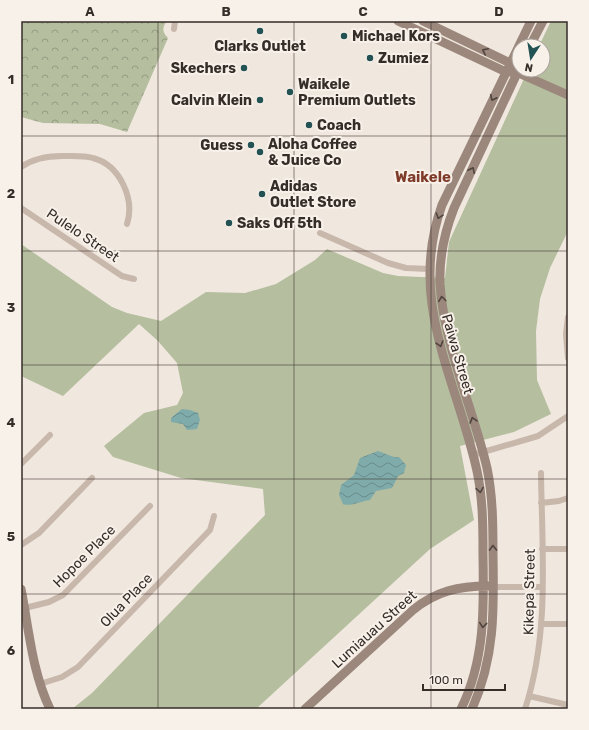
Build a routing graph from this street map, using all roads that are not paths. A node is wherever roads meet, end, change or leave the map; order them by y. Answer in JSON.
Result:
{"nodes":[{"id":1,"x":175,"y":21,"type":"edge"},
{"id":2,"x":398,"y":21,"type":"edge"},
{"id":3,"x":423,"y":21,"type":"edge"},
{"id":4,"x":531,"y":21,"type":"edge"},
{"id":5,"x":542,"y":21,"type":"edge"},
{"id":6,"x":174,"y":30,"type":"dead end"},
{"id":7,"x":534,"y":38,"type":"edge"},
{"id":8,"x":510,"y":63,"type":"junction"},
{"id":9,"x":511,"y":71,"type":"edge"},
{"id":10,"x":506,"y":72,"type":"junction"},
{"id":11,"x":514,"y":78,"type":"edge"},
{"id":12,"x":534,"y":78,"type":"edge"},
{"id":13,"x":568,"y":95,"type":"edge"},
{"id":14,"x":21,"y":167,"type":"edge"},
{"id":15,"x":21,"y":208,"type":"edge"},
{"id":16,"x":127,"y":224,"type":"dead end"},
{"id":17,"x":320,"y":233,"type":"dead end"},
{"id":18,"x":441,"y":259,"type":"junction"},
{"id":19,"x":429,"y":269,"type":"junction"},
{"id":20,"x":134,"y":279,"type":"dead end"},
{"id":21,"x":440,"y":282,"type":"junction"},
{"id":22,"x":568,"y":317,"type":"edge"},
{"id":23,"x":568,"y":358,"type":"edge"},
{"id":24,"x":568,"y":416,"type":"edge"},
{"id":25,"x":50,"y":435,"type":"dead end"},
{"id":26,"x":483,"y":452,"type":"junction"},
{"id":27,"x":473,"y":455,"type":"junction"},
{"id":28,"x":21,"y":464,"type":"edge"},
{"id":29,"x":541,"y":473,"type":"dead end"},
{"id":30,"x":92,"y":478,"type":"dead end"},
{"id":31,"x":568,"y":498,"type":"edge"},
{"id":32,"x":542,"y":503,"type":"junction"},
{"id":33,"x":150,"y":506,"type":"dead end"},
{"id":34,"x":214,"y":516,"type":"dead end"},
{"id":35,"x":21,"y":545,"type":"edge"},
{"id":36,"x":542,"y":549,"type":"junction"},
{"id":37,"x":568,"y":549,"type":"edge"},
{"id":38,"x":484,"y":586,"type":"junction"},
{"id":39,"x":494,"y":586,"type":"junction"},
{"id":40,"x":542,"y":586,"type":"junction"},
{"id":41,"x":21,"y":589,"type":"edge"},
{"id":42,"x":25,"y":608,"type":"junction"},
{"id":43,"x":542,"y":624,"type":"junction"},
{"id":44,"x":568,"y":624,"type":"edge"},
{"id":45,"x":40,"y":684,"type":"junction"},
{"id":46,"x":529,"y":696,"type":"junction"},
{"id":47,"x":568,"y":705,"type":"edge"},
{"id":48,"x":50,"y":709,"type":"edge"},
{"id":49,"x":305,"y":709,"type":"edge"},
{"id":50,"x":461,"y":709,"type":"edge"},
{"id":51,"x":472,"y":709,"type":"edge"},
{"id":52,"x":525,"y":709,"type":"edge"}],
"edges":[{"from":1,"to":6,"type":"street"},
{"from":2,"to":10,"type":"street"},
{"from":8,"to":3,"type":"street","one_way":true},
{"from":4,"to":8,"type":"street","name":"Paiwa Street"},
{"from":5,"to":7,"type":"street"},
{"from":8,"to":10,"type":"street","name":"Paiwa Street"},
{"from":9,"to":10,"type":"street"},
{"from":10,"to":19,"type":"street","name":"Paiwa Street","one_way":true},
{"from":18,"to":11,"type":"street","name":"Paiwa Street","one_way":true},
{"from":12,"to":13,"type":"street"},
{"from":14,"to":16,"type":"street"},
{"from":15,"to":20,"type":"street","name":"Pulelo Street"},
{"from":17,"to":19,"type":"street"},
{"from":18,"to":19,"type":"street"},
{"from":18,"to":21,"type":"street","name":"Paiwa Street"},
{"from":19,"to":21,"type":"street"},
{"from":19,"to":27,"type":"street","name":"Paiwa Street","one_way":true},
{"from":26,"to":21,"type":"street","name":"Paiwa Street","one_way":true},
{"from":22,"to":23,"type":"street"},
{"from":24,"to":26,"type":"street"},
{"from":25,"to":28,"type":"street"},
{"from":26,"to":27,"type":"street"},
{"from":39,"to":26,"type":"street","name":"Paiwa Street","one_way":true},
{"from":27,"to":38,"type":"street","name":"Paiwa Street","one_way":true},
{"from":29,"to":32,"type":"street","name":"Kikepa Street"},
{"from":30,"to":35,"type":"street"},
{"from":31,"to":32,"type":"street"},
{"from":32,"to":36,"type":"street","name":"Kikepa Street"},
{"from":33,"to":42,"type":"street","name":"Hopoe Place"},
{"from":34,"to":45,"type":"street","name":"Olua Place"},
{"from":36,"to":37,"type":"street"},
{"from":36,"to":40,"type":"street","name":"Kikepa Street"},
{"from":38,"to":39,"type":"street","name":"Lumiauau Street"},
{"from":38,"to":49,"type":"street","name":"Lumiauau Street"},
{"from":38,"to":50,"type":"street","name":"Paiwa Street","one_way":true},
{"from":39,"to":40,"type":"street","name":"Lumiauau Street"},
{"from":39,"to":51,"type":"street","name":"Paiwa Street"},
{"from":40,"to":43,"type":"street","name":"Kikepa Street"},
{"from":41,"to":42,"type":"street"},
{"from":42,"to":45,"type":"street"},
{"from":43,"to":44,"type":"street"},
{"from":43,"to":46,"type":"street","name":"Kikepa Street"},
{"from":45,"to":48,"type":"street"},
{"from":46,"to":47,"type":"street"},
{"from":46,"to":52,"type":"street","name":"Kikepa Street"}]}
